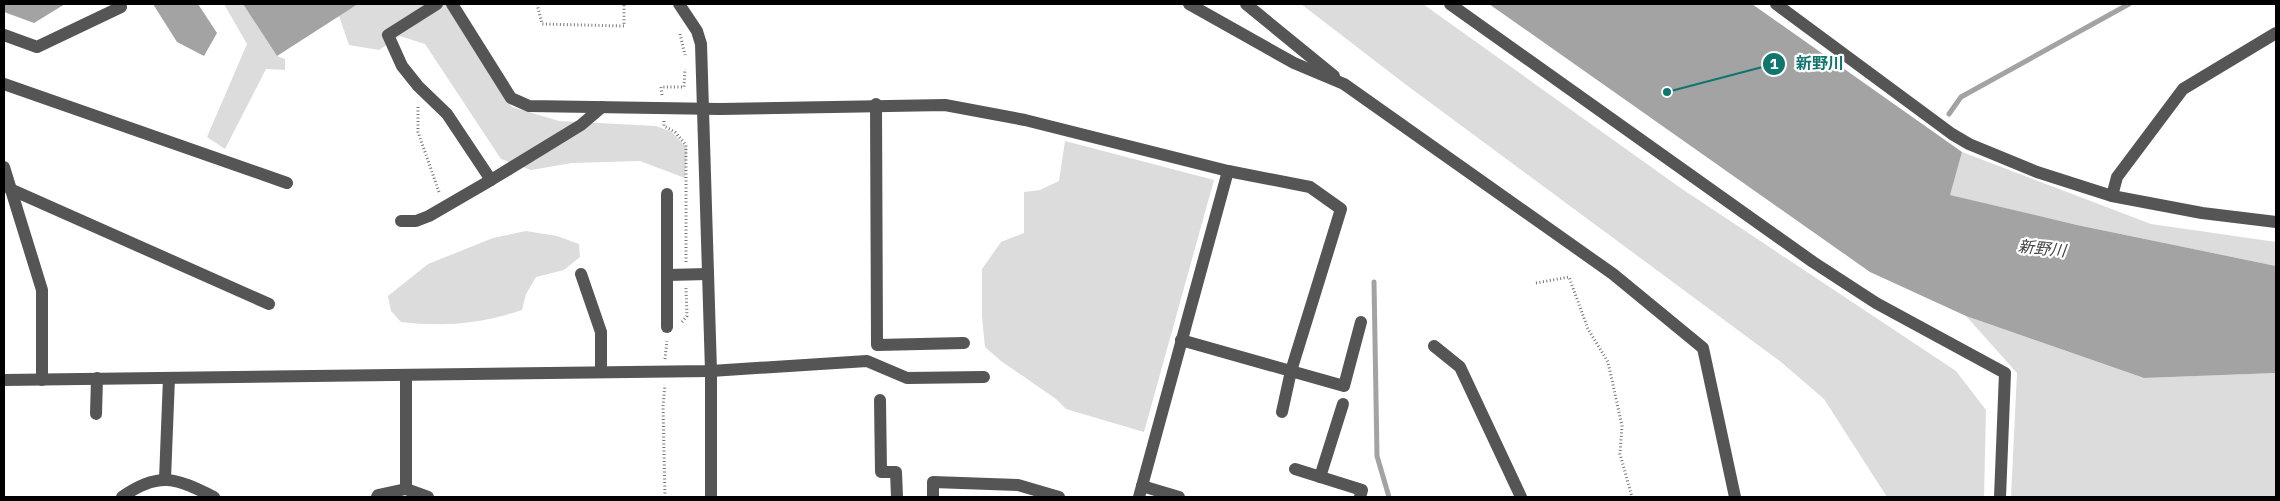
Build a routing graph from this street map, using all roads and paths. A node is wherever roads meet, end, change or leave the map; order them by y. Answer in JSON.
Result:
{"nodes":[{"id":1,"x":437,"y":4,"type":"edge"},
{"id":2,"x":452,"y":4,"type":"edge"},
{"id":3,"x":537,"y":4,"type":"edge"},
{"id":4,"x":624,"y":4,"type":"edge"},
{"id":5,"x":1189,"y":4,"type":"edge"},
{"id":6,"x":1246,"y":4,"type":"edge"},
{"id":7,"x":1450,"y":4,"type":"edge"},
{"id":8,"x":1776,"y":4,"type":"edge"},
{"id":9,"x":681,"y":5,"type":"edge"},
{"id":10,"x":121,"y":7,"type":"dead end"},
{"id":11,"x":2276,"y":33,"type":"edge"},
{"id":12,"x":4,"y":35,"type":"edge"},
{"id":13,"x":4,"y":84,"type":"edge"},
{"id":14,"x":1344,"y":84,"type":"junction"},
{"id":15,"x":418,"y":86,"type":"junction"},
{"id":16,"x":876,"y":104,"type":"junction"},
{"id":17,"x":602,"y":107,"type":"junction"},
{"id":18,"x":702,"y":108,"type":"junction"},
{"id":19,"x":1228,"y":171,"type":"junction"},
{"id":20,"x":4,"y":172,"type":"edge"},
{"id":21,"x":491,"y":180,"type":"junction"},
{"id":22,"x":287,"y":183,"type":"dead end"},
{"id":23,"x":10,"y":188,"type":"junction"},
{"id":24,"x":439,"y":192,"type":"dead end"},
{"id":25,"x":667,"y":194,"type":"dead end"},
{"id":26,"x":2112,"y":196,"type":"junction"},
{"id":27,"x":401,"y":221,"type":"dead end"},
{"id":28,"x":2276,"y":222,"type":"edge"},
{"id":29,"x":582,"y":274,"type":"dead end"},
{"id":30,"x":708,"y":274,"type":"junction"},
{"id":31,"x":667,"y":275,"type":"junction"},
{"id":32,"x":1536,"y":283,"type":"dead end"},
{"id":33,"x":269,"y":304,"type":"dead end"},
{"id":34,"x":1361,"y":322,"type":"dead end"},
{"id":35,"x":667,"y":327,"type":"dead end"},
{"id":36,"x":1181,"y":340,"type":"junction"},
{"id":37,"x":964,"y":343,"type":"dead end"},
{"id":38,"x":1434,"y":346,"type":"dead end"},
{"id":39,"x":711,"y":371,"type":"junction"},
{"id":40,"x":601,"y":372,"type":"junction"},
{"id":41,"x":1292,"y":372,"type":"junction"},
{"id":42,"x":406,"y":375,"type":"junction"},
{"id":43,"x":984,"y":377,"type":"dead end"},
{"id":44,"x":97,"y":378,"type":"junction"},
{"id":45,"x":169,"y":378,"type":"junction"},
{"id":46,"x":4,"y":380,"type":"edge"},
{"id":47,"x":42,"y":380,"type":"junction"},
{"id":48,"x":880,"y":400,"type":"dead end"},
{"id":49,"x":1343,"y":404,"type":"dead end"},
{"id":50,"x":1282,"y":412,"type":"dead end"},
{"id":51,"x":96,"y":414,"type":"dead end"},
{"id":52,"x":1295,"y":470,"type":"dead end"},
{"id":53,"x":1320,"y":477,"type":"junction"},
{"id":54,"x":165,"y":479,"type":"junction"},
{"id":55,"x":406,"y":489,"type":"junction"},
{"id":56,"x":1140,"y":491,"type":"edge"},
{"id":57,"x":1052,"y":496,"type":"edge"},
{"id":58,"x":122,"y":497,"type":"edge"},
{"id":59,"x":214,"y":497,"type":"edge"},
{"id":60,"x":378,"y":497,"type":"edge"},
{"id":61,"x":428,"y":497,"type":"edge"},
{"id":62,"x":711,"y":497,"type":"edge"},
{"id":63,"x":897,"y":497,"type":"edge"},
{"id":64,"x":933,"y":497,"type":"edge"},
{"id":65,"x":1179,"y":497,"type":"edge"},
{"id":66,"x":1360,"y":497,"type":"edge"},
{"id":67,"x":1521,"y":497,"type":"edge"},
{"id":68,"x":1632,"y":497,"type":"edge"},
{"id":69,"x":1735,"y":497,"type":"edge"},
{"id":70,"x":2000,"y":497,"type":"edge"}],
"edges":[{"from":1,"to":15,"type":"street"},
{"from":2,"to":17,"type":"street"},
{"from":3,"to":4,"type":"path"},
{"from":5,"to":14,"type":"street"},
{"from":6,"to":14,"type":"street"},
{"from":7,"to":70,"type":"street"},
{"from":8,"to":26,"type":"street"},
{"from":9,"to":18,"type":"street"},
{"from":10,"to":12,"type":"street"},
{"from":11,"to":26,"type":"street"},
{"from":13,"to":22,"type":"street"},
{"from":14,"to":69,"type":"street"},
{"from":15,"to":21,"type":"street"},
{"from":15,"to":24,"type":"path"},
{"from":16,"to":18,"type":"street"},
{"from":16,"to":19,"type":"street"},
{"from":16,"to":37,"type":"street"},
{"from":17,"to":18,"type":"street"},
{"from":17,"to":21,"type":"street"},
{"from":18,"to":30,"type":"street"},
{"from":19,"to":36,"type":"street"},
{"from":19,"to":41,"type":"street"},
{"from":20,"to":23,"type":"street"},
{"from":21,"to":27,"type":"street"},
{"from":23,"to":33,"type":"street"},
{"from":23,"to":47,"type":"street"},
{"from":25,"to":31,"type":"street"},
{"from":26,"to":28,"type":"street"},
{"from":29,"to":40,"type":"street"},
{"from":30,"to":31,"type":"street"},
{"from":30,"to":39,"type":"street"},
{"from":31,"to":35,"type":"street"},
{"from":32,"to":68,"type":"path"},
{"from":34,"to":41,"type":"street"},
{"from":36,"to":41,"type":"street"},
{"from":36,"to":56,"type":"street"},
{"from":38,"to":67,"type":"street"},
{"from":39,"to":40,"type":"street"},
{"from":39,"to":43,"type":"street"},
{"from":39,"to":62,"type":"street"},
{"from":40,"to":42,"type":"street"},
{"from":41,"to":50,"type":"street"},
{"from":42,"to":45,"type":"street"},
{"from":42,"to":55,"type":"street"},
{"from":44,"to":45,"type":"street"},
{"from":44,"to":47,"type":"street"},
{"from":44,"to":51,"type":"street"},
{"from":45,"to":54,"type":"street"},
{"from":46,"to":47,"type":"street"},
{"from":48,"to":63,"type":"street"},
{"from":49,"to":53,"type":"street"},
{"from":52,"to":53,"type":"street"},
{"from":53,"to":66,"type":"street"},
{"from":54,"to":58,"type":"street"},
{"from":54,"to":59,"type":"street"},
{"from":55,"to":60,"type":"street"},
{"from":55,"to":61,"type":"street"},
{"from":56,"to":65,"type":"street"},
{"from":57,"to":64,"type":"street"}]}
